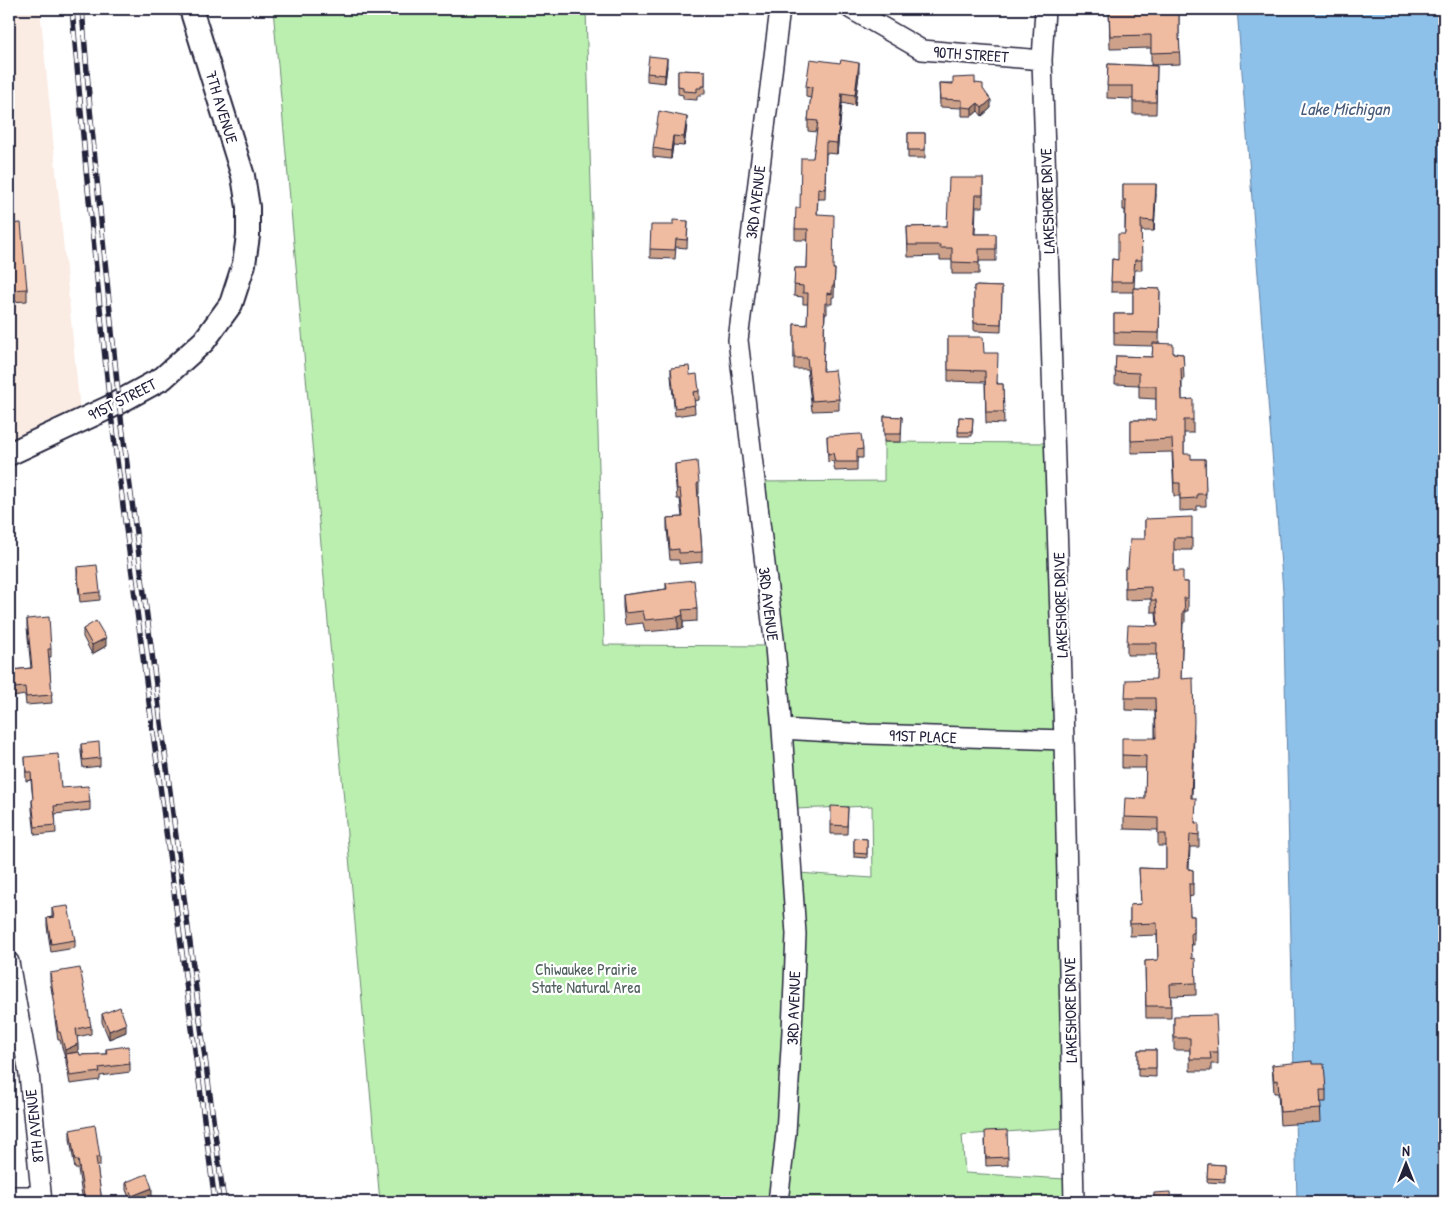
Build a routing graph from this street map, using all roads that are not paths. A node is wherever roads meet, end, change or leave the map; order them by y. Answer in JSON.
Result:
{"nodes":[{"id":1,"x":191,"y":9,"type":"edge"},
{"id":2,"x":780,"y":9,"type":"edge"},
{"id":3,"x":851,"y":9,"type":"edge"},
{"id":4,"x":1045,"y":9,"type":"edge"},
{"id":5,"x":1042,"y":60,"type":"junction"},
{"id":6,"x":248,"y":207,"type":"joint"},
{"id":7,"x":9,"y":454,"type":"edge"},
{"id":8,"x":782,"y":729,"type":"junction"},
{"id":9,"x":1064,"y":740,"type":"junction"},
{"id":10,"x":9,"y":966,"type":"edge"},
{"id":11,"x":9,"y":1196,"type":"edge"},
{"id":12,"x":41,"y":1199,"type":"edge"},
{"id":13,"x":778,"y":1202,"type":"edge"},
{"id":14,"x":1074,"y":1202,"type":"edge"}],
"edges":[{"from":1,"to":6,"type":"street","name":"7TH AVENUE"},
{"from":2,"to":8,"type":"street","name":"3RD AVENUE"},
{"from":3,"to":5,"type":"street","name":"90TH STREET"},
{"from":4,"to":5,"type":"street","name":"LAKESHORE DRIVE"},
{"from":5,"to":9,"type":"street","name":"LAKESHORE DRIVE"},
{"from":6,"to":7,"type":"street","name":"91ST STREET"},
{"from":8,"to":9,"type":"street","name":"91ST PLACE"},
{"from":8,"to":13,"type":"street","name":"3RD AVENUE"},
{"from":9,"to":14,"type":"street","name":"LAKESHORE DRIVE"},
{"from":10,"to":12,"type":"street","name":"8TH AVENUE"},
{"from":11,"to":12,"type":"street"}]}
